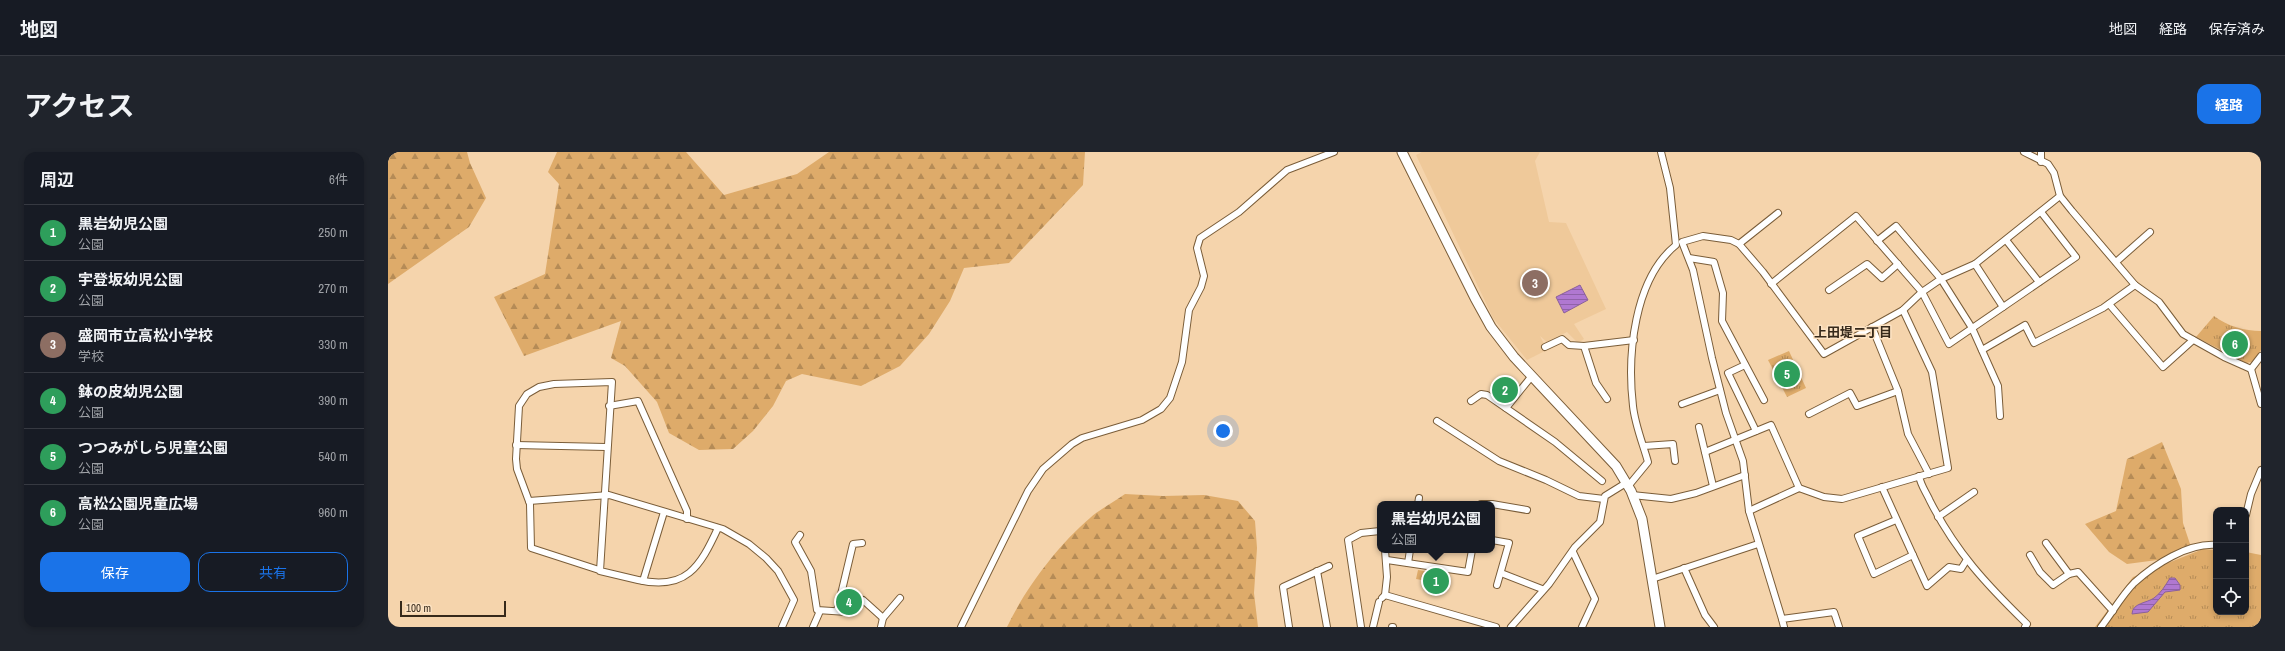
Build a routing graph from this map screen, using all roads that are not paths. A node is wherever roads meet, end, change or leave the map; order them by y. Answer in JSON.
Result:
{"nodes":[{"id":1,"x":1334,"y":152,"type":"edge"},
{"id":2,"x":1402,"y":152,"type":"edge"},
{"id":3,"x":1661,"y":152,"type":"edge"},
{"id":4,"x":2024,"y":152,"type":"edge"},
{"id":5,"x":2041,"y":152,"type":"edge"},
{"id":6,"x":2041,"y":162,"type":"junction"},
{"id":7,"x":2060,"y":196,"type":"junction"},
{"id":8,"x":2041,"y":212,"type":"junction"},
{"id":9,"x":1778,"y":213,"type":"dead end"},
{"id":10,"x":2150,"y":232,"type":"dead end"},
{"id":11,"x":2006,"y":240,"type":"junction"},
{"id":12,"x":1877,"y":241,"type":"junction"},
{"id":13,"x":1739,"y":244,"type":"junction"},
{"id":14,"x":1688,"y":258,"type":"junction"},
{"id":15,"x":2116,"y":262,"type":"junction"},
{"id":16,"x":1898,"y":264,"type":"junction"},
{"id":17,"x":1975,"y":264,"type":"junction"},
{"id":18,"x":1941,"y":279,"type":"junction"},
{"id":19,"x":2039,"y":282,"type":"junction"},
{"id":20,"x":1771,"y":284,"type":"junction"},
{"id":21,"x":2135,"y":285,"type":"junction"},
{"id":22,"x":1829,"y":290,"type":"dead end"},
{"id":23,"x":1922,"y":292,"type":"junction"},
{"id":24,"x":2109,"y":304,"type":"junction"},
{"id":25,"x":2003,"y":307,"type":"junction"},
{"id":26,"x":1903,"y":310,"type":"junction"},
{"id":27,"x":1872,"y":327,"type":"junction"},
{"id":28,"x":1972,"y":328,"type":"junction"},
{"id":29,"x":1634,"y":340,"type":"junction"},
{"id":30,"x":2192,"y":340,"type":"junction"},
{"id":31,"x":1584,"y":346,"type":"junction"},
{"id":32,"x":1545,"y":347,"type":"dead end"},
{"id":33,"x":1982,"y":350,"type":"junction"},
{"id":34,"x":2261,"y":356,"type":"edge"},
{"id":35,"x":1745,"y":365,"type":"junction"},
{"id":36,"x":2251,"y":369,"type":"junction"},
{"id":37,"x":1728,"y":372,"type":"junction"},
{"id":38,"x":1716,"y":376,"type":"junction"},
{"id":39,"x":1531,"y":377,"type":"junction"},
{"id":40,"x":1720,"y":390,"type":"junction"},
{"id":41,"x":1898,"y":390,"type":"junction"},
{"id":42,"x":1607,"y":399,"type":"dead end"},
{"id":43,"x":1764,"y":400,"type":"dead end"},
{"id":44,"x":1471,"y":401,"type":"dead end"},
{"id":45,"x":1682,"y":404,"type":"dead end"},
{"id":46,"x":2261,"y":404,"type":"edge"},
{"id":47,"x":609,"y":406,"type":"junction"},
{"id":48,"x":1506,"y":408,"type":"junction"},
{"id":49,"x":1809,"y":414,"type":"dead end"},
{"id":50,"x":2000,"y":416,"type":"dead end"},
{"id":51,"x":1437,"y":421,"type":"dead end"},
{"id":52,"x":1699,"y":427,"type":"dead end"},
{"id":53,"x":1756,"y":431,"type":"junction"},
{"id":54,"x":1736,"y":441,"type":"junction"},
{"id":55,"x":516,"y":445,"type":"junction"},
{"id":56,"x":1644,"y":446,"type":"junction"},
{"id":57,"x":606,"y":447,"type":"junction"},
{"id":58,"x":1705,"y":452,"type":"junction"},
{"id":59,"x":1675,"y":461,"type":"dead end"},
{"id":60,"x":2261,"y":470,"type":"edge"},
{"id":61,"x":1929,"y":474,"type":"junction"},
{"id":62,"x":1745,"y":475,"type":"junction"},
{"id":63,"x":1920,"y":476,"type":"junction"},
{"id":64,"x":1602,"y":481,"type":"dead end"},
{"id":65,"x":1628,"y":484,"type":"junction"},
{"id":66,"x":1713,"y":486,"type":"junction"},
{"id":67,"x":1882,"y":487,"type":"junction"},
{"id":68,"x":1799,"y":488,"type":"junction"},
{"id":69,"x":1974,"y":492,"type":"dead end"},
{"id":70,"x":605,"y":495,"type":"junction"},
{"id":71,"x":1632,"y":495,"type":"junction"},
{"id":72,"x":1604,"y":499,"type":"junction"},
{"id":73,"x":529,"y":501,"type":"junction"},
{"id":74,"x":1495,"y":505,"type":"edge"},
{"id":75,"x":2248,"y":507,"type":"edge"},
{"id":76,"x":1527,"y":510,"type":"dead end"},
{"id":77,"x":1749,"y":511,"type":"junction"},
{"id":78,"x":664,"y":512,"type":"junction"},
{"id":79,"x":1938,"y":517,"type":"junction"},
{"id":80,"x":687,"y":519,"type":"junction"},
{"id":81,"x":1896,"y":520,"type":"junction"},
{"id":82,"x":718,"y":528,"type":"junction"},
{"id":83,"x":1377,"y":531,"type":"edge"},
{"id":84,"x":800,"y":535,"type":"dead end"},
{"id":85,"x":1495,"y":541,"type":"edge"},
{"id":86,"x":862,"y":543,"type":"dead end"},
{"id":87,"x":2046,"y":543,"type":"dead end"},
{"id":88,"x":1758,"y":544,"type":"junction"},
{"id":89,"x":2213,"y":545,"type":"edge"},
{"id":90,"x":1573,"y":552,"type":"junction"},
{"id":91,"x":1386,"y":553,"type":"edge"},
{"id":92,"x":1410,"y":553,"type":"edge"},
{"id":93,"x":1471,"y":553,"type":"edge"},
{"id":94,"x":1913,"y":555,"type":"junction"},
{"id":95,"x":2030,"y":555,"type":"dead end"},
{"id":96,"x":1387,"y":560,"type":"junction"},
{"id":97,"x":1966,"y":561,"type":"junction"},
{"id":98,"x":1408,"y":563,"type":"junction"},
{"id":99,"x":1329,"y":566,"type":"dead end"},
{"id":100,"x":1684,"y":568,"type":"junction"},
{"id":101,"x":600,"y":571,"type":"junction"},
{"id":102,"x":1317,"y":571,"type":"junction"},
{"id":103,"x":1501,"y":574,"type":"junction"},
{"id":104,"x":2069,"y":574,"type":"junction"},
{"id":105,"x":1652,"y":579,"type":"junction"},
{"id":106,"x":643,"y":581,"type":"junction"},
{"id":107,"x":1497,"y":585,"type":"dead end"},
{"id":108,"x":1542,"y":589,"type":"junction"},
{"id":109,"x":900,"y":598,"type":"dead end"},
{"id":110,"x":1382,"y":598,"type":"junction"},
{"id":111,"x":820,"y":611,"type":"junction"},
{"id":112,"x":837,"y":611,"type":"junction"},
{"id":113,"x":2113,"y":611,"type":"junction"},
{"id":114,"x":883,"y":618,"type":"junction"},
{"id":115,"x":1782,"y":619,"type":"junction"},
{"id":116,"x":782,"y":627,"type":"edge"},
{"id":117,"x":813,"y":627,"type":"edge"},
{"id":118,"x":881,"y":627,"type":"edge"},
{"id":119,"x":961,"y":627,"type":"edge"},
{"id":120,"x":1289,"y":627,"type":"edge"},
{"id":121,"x":1327,"y":627,"type":"edge"},
{"id":122,"x":1361,"y":627,"type":"edge"},
{"id":123,"x":1373,"y":627,"type":"edge"},
{"id":124,"x":1496,"y":627,"type":"edge"},
{"id":125,"x":1511,"y":627,"type":"edge"},
{"id":126,"x":1582,"y":627,"type":"edge"},
{"id":127,"x":1660,"y":627,"type":"edge"},
{"id":128,"x":1714,"y":627,"type":"edge"},
{"id":129,"x":1784,"y":627,"type":"edge"},
{"id":130,"x":1839,"y":627,"type":"edge"},
{"id":131,"x":2025,"y":627,"type":"edge"},
{"id":132,"x":2101,"y":627,"type":"edge"}],
"edges":[{"from":1,"to":119,"type":"street"},
{"from":2,"to":39,"type":"street"},
{"from":3,"to":29,"type":"street"},
{"from":4,"to":6,"type":"street"},
{"from":5,"to":6,"type":"street"},
{"from":6,"to":7,"type":"street"},
{"from":7,"to":8,"type":"street"},
{"from":7,"to":15,"type":"street"},
{"from":8,"to":11,"type":"street"},
{"from":8,"to":19,"type":"street"},
{"from":9,"to":13,"type":"street"},
{"from":10,"to":15,"type":"street"},
{"from":11,"to":17,"type":"street"},
{"from":11,"to":19,"type":"street"},
{"from":12,"to":16,"type":"street"},
{"from":12,"to":18,"type":"street"},
{"from":12,"to":20,"type":"street"},
{"from":13,"to":14,"type":"street"},
{"from":13,"to":20,"type":"street"},
{"from":14,"to":35,"type":"street"},
{"from":14,"to":38,"type":"street"},
{"from":15,"to":21,"type":"street"},
{"from":16,"to":22,"type":"street"},
{"from":16,"to":23,"type":"street"},
{"from":17,"to":18,"type":"street"},
{"from":17,"to":25,"type":"street"},
{"from":18,"to":23,"type":"street"},
{"from":18,"to":28,"type":"street"},
{"from":19,"to":25,"type":"street"},
{"from":20,"to":27,"type":"street"},
{"from":21,"to":24,"type":"street"},
{"from":21,"to":30,"type":"street"},
{"from":23,"to":26,"type":"street"},
{"from":23,"to":28,"type":"street"},
{"from":24,"to":30,"type":"street"},
{"from":24,"to":33,"type":"street"},
{"from":25,"to":28,"type":"street"},
{"from":26,"to":27,"type":"street"},
{"from":26,"to":61,"type":"street"},
{"from":27,"to":41,"type":"street"},
{"from":28,"to":33,"type":"street"},
{"from":29,"to":31,"type":"street"},
{"from":29,"to":56,"type":"street"},
{"from":30,"to":36,"type":"street"},
{"from":31,"to":32,"type":"street"},
{"from":31,"to":42,"type":"street"},
{"from":33,"to":50,"type":"street"},
{"from":34,"to":36,"type":"street"},
{"from":35,"to":37,"type":"street"},
{"from":35,"to":43,"type":"street"},
{"from":36,"to":46,"type":"street"},
{"from":37,"to":38,"type":"street"},
{"from":37,"to":53,"type":"street"},
{"from":38,"to":40,"type":"street"},
{"from":39,"to":48,"type":"street"},
{"from":39,"to":65,"type":"street"},
{"from":40,"to":45,"type":"street"},
{"from":40,"to":54,"type":"street"},
{"from":41,"to":49,"type":"street"},
{"from":41,"to":61,"type":"street"},
{"from":44,"to":48,"type":"street"},
{"from":47,"to":55,"type":"street"},
{"from":47,"to":57,"type":"street"},
{"from":47,"to":80,"type":"street"},
{"from":48,"to":64,"type":"street"},
{"from":51,"to":72,"type":"street"},
{"from":52,"to":58,"type":"street"},
{"from":53,"to":54,"type":"street"},
{"from":53,"to":68,"type":"street"},
{"from":54,"to":58,"type":"street"},
{"from":54,"to":62,"type":"street"},
{"from":55,"to":57,"type":"street"},
{"from":55,"to":73,"type":"street"},
{"from":56,"to":59,"type":"street"},
{"from":56,"to":65,"type":"street"},
{"from":57,"to":70,"type":"street"},
{"from":58,"to":66,"type":"street"},
{"from":60,"to":75,"type":"street"},
{"from":61,"to":63,"type":"street"},
{"from":62,"to":66,"type":"street"},
{"from":62,"to":77,"type":"street"},
{"from":63,"to":67,"type":"street"},
{"from":63,"to":79,"type":"street"},
{"from":65,"to":71,"type":"street"},
{"from":65,"to":72,"type":"street"},
{"from":66,"to":71,"type":"street"},
{"from":67,"to":68,"type":"street"},
{"from":67,"to":81,"type":"street"},
{"from":68,"to":77,"type":"street"},
{"from":69,"to":79,"type":"street"},
{"from":70,"to":73,"type":"street"},
{"from":70,"to":78,"type":"street"},
{"from":70,"to":101,"type":"street"},
{"from":71,"to":105,"type":"street"},
{"from":72,"to":90,"type":"street"},
{"from":73,"to":101,"type":"street"},
{"from":74,"to":76,"type":"street"},
{"from":77,"to":88,"type":"street"},
{"from":78,"to":80,"type":"street"},
{"from":78,"to":106,"type":"street"},
{"from":79,"to":97,"type":"street"},
{"from":80,"to":82,"type":"street"},
{"from":81,"to":94,"type":"street"},
{"from":81,"to":94,"type":"street"},
{"from":82,"to":106,"type":"street"},
{"from":82,"to":116,"type":"street"},
{"from":83,"to":122,"type":"street"},
{"from":84,"to":111,"type":"street"},
{"from":85,"to":103,"type":"street"},
{"from":86,"to":112,"type":"street"},
{"from":87,"to":104,"type":"street"},
{"from":88,"to":100,"type":"street"},
{"from":88,"to":115,"type":"street"},
{"from":89,"to":113,"type":"street"},
{"from":90,"to":108,"type":"street"},
{"from":90,"to":126,"type":"street"},
{"from":91,"to":96,"type":"street"},
{"from":92,"to":98,"type":"street"},
{"from":93,"to":98,"type":"street"},
{"from":94,"to":97,"type":"street"},
{"from":95,"to":104,"type":"street"},
{"from":96,"to":98,"type":"street"},
{"from":96,"to":110,"type":"street"},
{"from":97,"to":131,"type":"street"},
{"from":99,"to":102,"type":"street"},
{"from":100,"to":105,"type":"street"},
{"from":100,"to":128,"type":"street"},
{"from":101,"to":106,"type":"street"},
{"from":102,"to":120,"type":"street"},
{"from":102,"to":121,"type":"street"},
{"from":103,"to":107,"type":"street"},
{"from":103,"to":108,"type":"street"},
{"from":104,"to":113,"type":"street"},
{"from":105,"to":127,"type":"street"},
{"from":108,"to":125,"type":"street"},
{"from":109,"to":114,"type":"street"},
{"from":110,"to":123,"type":"street"},
{"from":110,"to":124,"type":"street"},
{"from":111,"to":112,"type":"street"},
{"from":111,"to":117,"type":"street"},
{"from":112,"to":114,"type":"street"},
{"from":113,"to":132,"type":"street"},
{"from":114,"to":118,"type":"street"},
{"from":115,"to":129,"type":"street"},
{"from":115,"to":130,"type":"street"}]}
